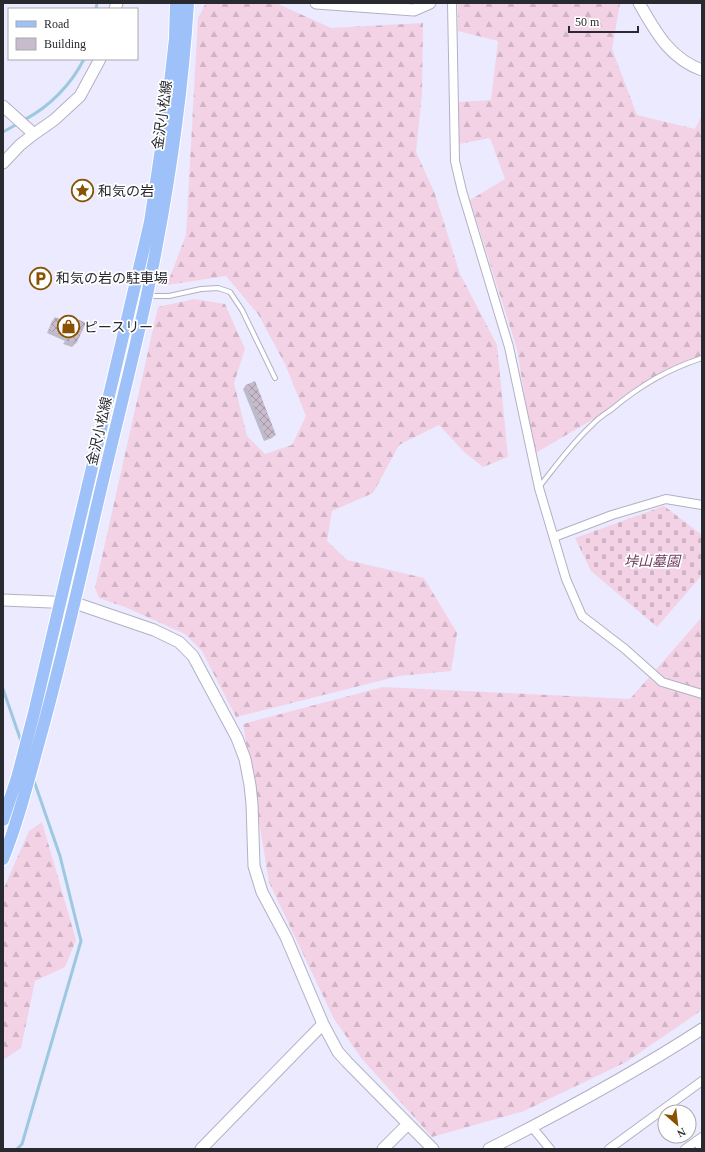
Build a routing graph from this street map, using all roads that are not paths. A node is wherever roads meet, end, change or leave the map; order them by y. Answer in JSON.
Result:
{"nodes":[{"id":1,"x":176,"y":3,"type":"edge"},
{"id":2,"x":188,"y":3,"type":"edge"},
{"id":3,"x":316,"y":3,"type":"edge"},
{"id":4,"x":430,"y":3,"type":"edge"},
{"id":5,"x":452,"y":3,"type":"edge"},
{"id":6,"x":639,"y":3,"type":"edge"},
{"id":7,"x":99,"y":60,"type":"edge"},
{"id":8,"x":702,"y":70,"type":"edge"},
{"id":9,"x":3,"y":106,"type":"edge"},
{"id":10,"x":31,"y":131,"type":"junction"},
{"id":11,"x":3,"y":163,"type":"edge"},
{"id":12,"x":146,"y":296,"type":"junction"},
{"id":13,"x":702,"y":358,"type":"edge"},
{"id":14,"x":275,"y":378,"type":"dead end"},
{"id":15,"x":539,"y":488,"type":"junction"},
{"id":16,"x":702,"y":505,"type":"edge"},
{"id":17,"x":554,"y":537,"type":"junction"},
{"id":18,"x":3,"y":600,"type":"edge"},
{"id":19,"x":60,"y":601,"type":"junction"},
{"id":20,"x":75,"y":603,"type":"junction"},
{"id":21,"x":702,"y":694,"type":"edge"},
{"id":22,"x":23,"y":780,"type":"junction"},
{"id":23,"x":3,"y":820,"type":"edge"},
{"id":24,"x":3,"y":859,"type":"edge"},
{"id":25,"x":323,"y":1024,"type":"junction"},
{"id":26,"x":702,"y":1029,"type":"edge"},
{"id":27,"x":702,"y":1081,"type":"edge"},
{"id":28,"x":408,"y":1124,"type":"junction"},
{"id":29,"x":532,"y":1128,"type":"junction"},
{"id":30,"x":699,"y":1139,"type":"edge"},
{"id":31,"x":201,"y":1149,"type":"edge"},
{"id":32,"x":383,"y":1149,"type":"edge"},
{"id":33,"x":433,"y":1149,"type":"edge"},
{"id":34,"x":489,"y":1149,"type":"edge"},
{"id":35,"x":550,"y":1149,"type":"edge"},
{"id":36,"x":609,"y":1149,"type":"edge"},
{"id":37,"x":685,"y":1149,"type":"edge"},
{"id":38,"x":702,"y":1149,"type":"edge"}],
"edges":[{"from":1,"to":19,"type":"main road","name":"金沢小松線"},
{"from":2,"to":12,"type":"main road","name":"金沢小松線"},
{"from":3,"to":4,"type":"street"},
{"from":5,"to":15,"type":"street"},
{"from":6,"to":8,"type":"street"},
{"from":7,"to":10,"type":"street"},
{"from":9,"to":10,"type":"street"},
{"from":10,"to":11,"type":"street"},
{"from":12,"to":14,"type":"lane"},
{"from":12,"to":20,"type":"main road","name":"金沢小松線"},
{"from":13,"to":15,"type":"lane"},
{"from":15,"to":17,"type":"street"},
{"from":16,"to":17,"type":"street"},
{"from":17,"to":21,"type":"street"},
{"from":18,"to":19,"type":"street"},
{"from":19,"to":20,"type":"street"},
{"from":19,"to":22,"type":"main road","name":"金沢小松線"},
{"from":20,"to":22,"type":"main road","name":"金沢小松線"},
{"from":20,"to":25,"type":"street"},
{"from":22,"to":23,"type":"main road","name":"金沢小松線"},
{"from":22,"to":24,"type":"main road","name":"金沢小松線"},
{"from":25,"to":28,"type":"street"},
{"from":25,"to":31,"type":"street"},
{"from":26,"to":29,"type":"street"},
{"from":27,"to":36,"type":"street"},
{"from":28,"to":32,"type":"street"},
{"from":28,"to":33,"type":"street"},
{"from":29,"to":34,"type":"street"},
{"from":29,"to":35,"type":"street"},
{"from":30,"to":37,"type":"street"},
{"from":30,"to":38,"type":"street"}]}
